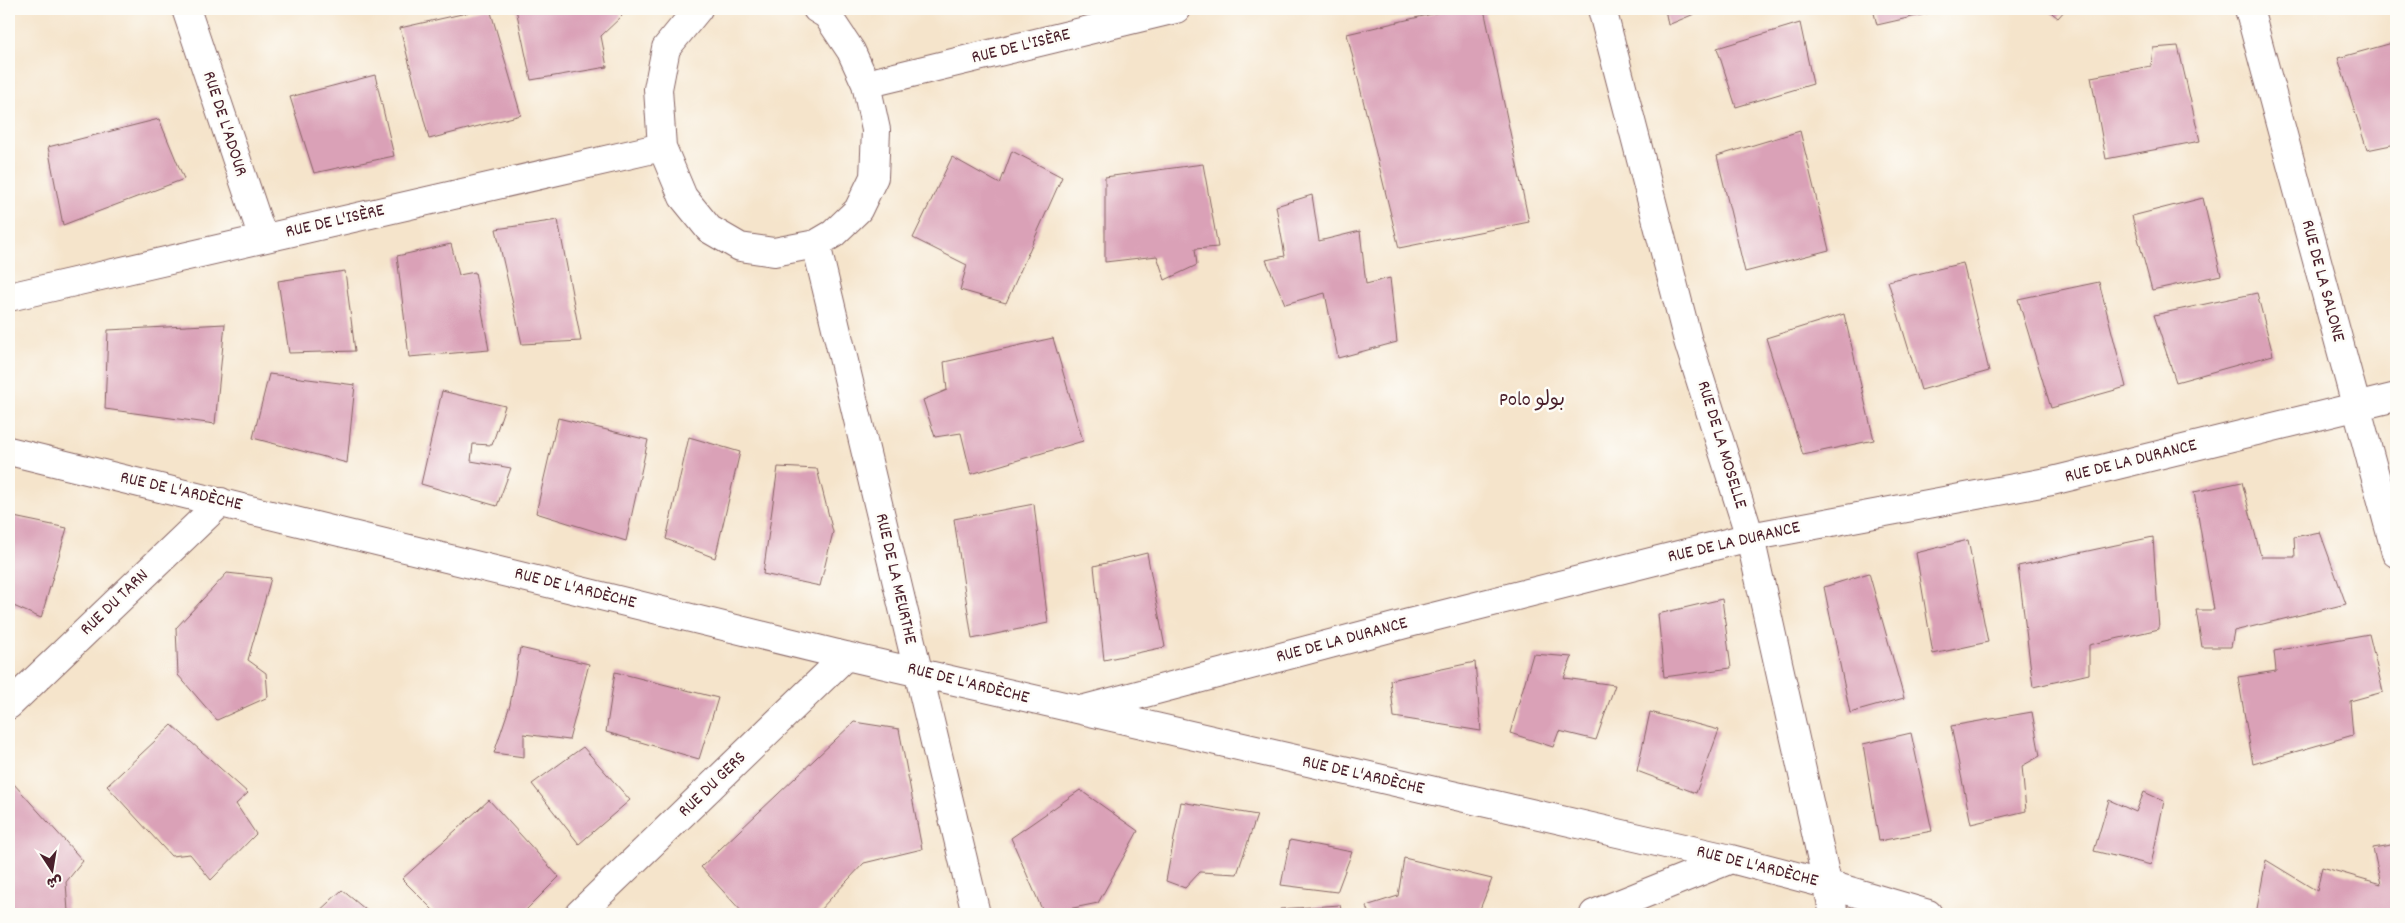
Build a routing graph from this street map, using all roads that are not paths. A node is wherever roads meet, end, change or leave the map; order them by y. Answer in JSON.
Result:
{"nodes":[{"id":1,"x":186,"y":9,"type":"edge"},
{"id":2,"x":698,"y":9,"type":"edge"},
{"id":3,"x":817,"y":9,"type":"edge"},
{"id":4,"x":1176,"y":9,"type":"edge"},
{"id":5,"x":1602,"y":9,"type":"edge"},
{"id":6,"x":2249,"y":9,"type":"edge"},
{"id":7,"x":866,"y":84,"type":"junction"},
{"id":8,"x":662,"y":147,"type":"junction"},
{"id":9,"x":263,"y":238,"type":"junction"},
{"id":10,"x":816,"y":244,"type":"junction"},
{"id":11,"x":9,"y":297,"type":"edge"},
{"id":12,"x":2396,"y":397,"type":"edge"},
{"id":13,"x":2356,"y":407,"type":"junction"},
{"id":14,"x":9,"y":451,"type":"edge"},
{"id":15,"x":221,"y":502,"type":"junction"},
{"id":16,"x":1750,"y":537,"type":"junction"},
{"id":17,"x":2396,"y":553,"type":"edge"},
{"id":18,"x":846,"y":656,"type":"junction"},
{"id":19,"x":917,"y":671,"type":"junction"},
{"id":20,"x":9,"y":705,"type":"edge"},
{"id":21,"x":1078,"y":711,"type":"junction"},
{"id":22,"x":1731,"y":859,"type":"junction"},
{"id":23,"x":1826,"y":884,"type":"junction"},
{"id":24,"x":579,"y":914,"type":"edge"},
{"id":25,"x":976,"y":914,"type":"edge"},
{"id":26,"x":1594,"y":914,"type":"edge"},
{"id":27,"x":1834,"y":914,"type":"edge"},
{"id":28,"x":1928,"y":914,"type":"edge"}],
"edges":[{"from":1,"to":9,"type":"street","name":"RUE DE L'ADOUR"},
{"from":2,"to":8,"type":"street"},
{"from":3,"to":7,"type":"street"},
{"from":4,"to":7,"type":"street","name":"RUE DE L'ISÈRE"},
{"from":5,"to":16,"type":"street","name":"RUE DE LA MOSELLE"},
{"from":6,"to":13,"type":"street","name":"RUE DE LA SALONE"},
{"from":7,"to":10,"type":"street"},
{"from":8,"to":9,"type":"street","name":"RUE DE L'ISÈRE"},
{"from":8,"to":10,"type":"street"},
{"from":9,"to":11,"type":"street","name":"RUE DE L'ISÈRE"},
{"from":10,"to":19,"type":"street","name":"RUE DE LA MEURTHE"},
{"from":12,"to":13,"type":"street","name":"RUE DE LA DURANCE"},
{"from":13,"to":16,"type":"street","name":"RUE DE LA DURANCE"},
{"from":13,"to":17,"type":"street","name":"RUE DE LA SALONE"},
{"from":14,"to":15,"type":"street","name":"RUE DE L'ARDÈCHE"},
{"from":15,"to":18,"type":"street","name":"RUE DE L'ARDÈCHE"},
{"from":15,"to":20,"type":"street","name":"RUE DU TARN"},
{"from":16,"to":21,"type":"street","name":"RUE DE LA DURANCE"},
{"from":16,"to":23,"type":"street","name":"RUE DE LA MOSELLE"},
{"from":18,"to":19,"type":"street","name":"RUE DE L'ARDÈCHE"},
{"from":18,"to":24,"type":"street","name":"RUE DU GERS"},
{"from":19,"to":21,"type":"street","name":"RUE DE L'ARDÈCHE"},
{"from":19,"to":25,"type":"street","name":"RUE DE LA MEURTHE"},
{"from":21,"to":22,"type":"street","name":"RUE DE L'ARDÈCHE"},
{"from":22,"to":23,"type":"street","name":"RUE DE L'ARDÈCHE"},
{"from":22,"to":26,"type":"street"},
{"from":23,"to":27,"type":"street","name":"RUE DE LA MOSELLE"},
{"from":23,"to":28,"type":"street","name":"RUE DE L'ARDÈCHE"}]}
